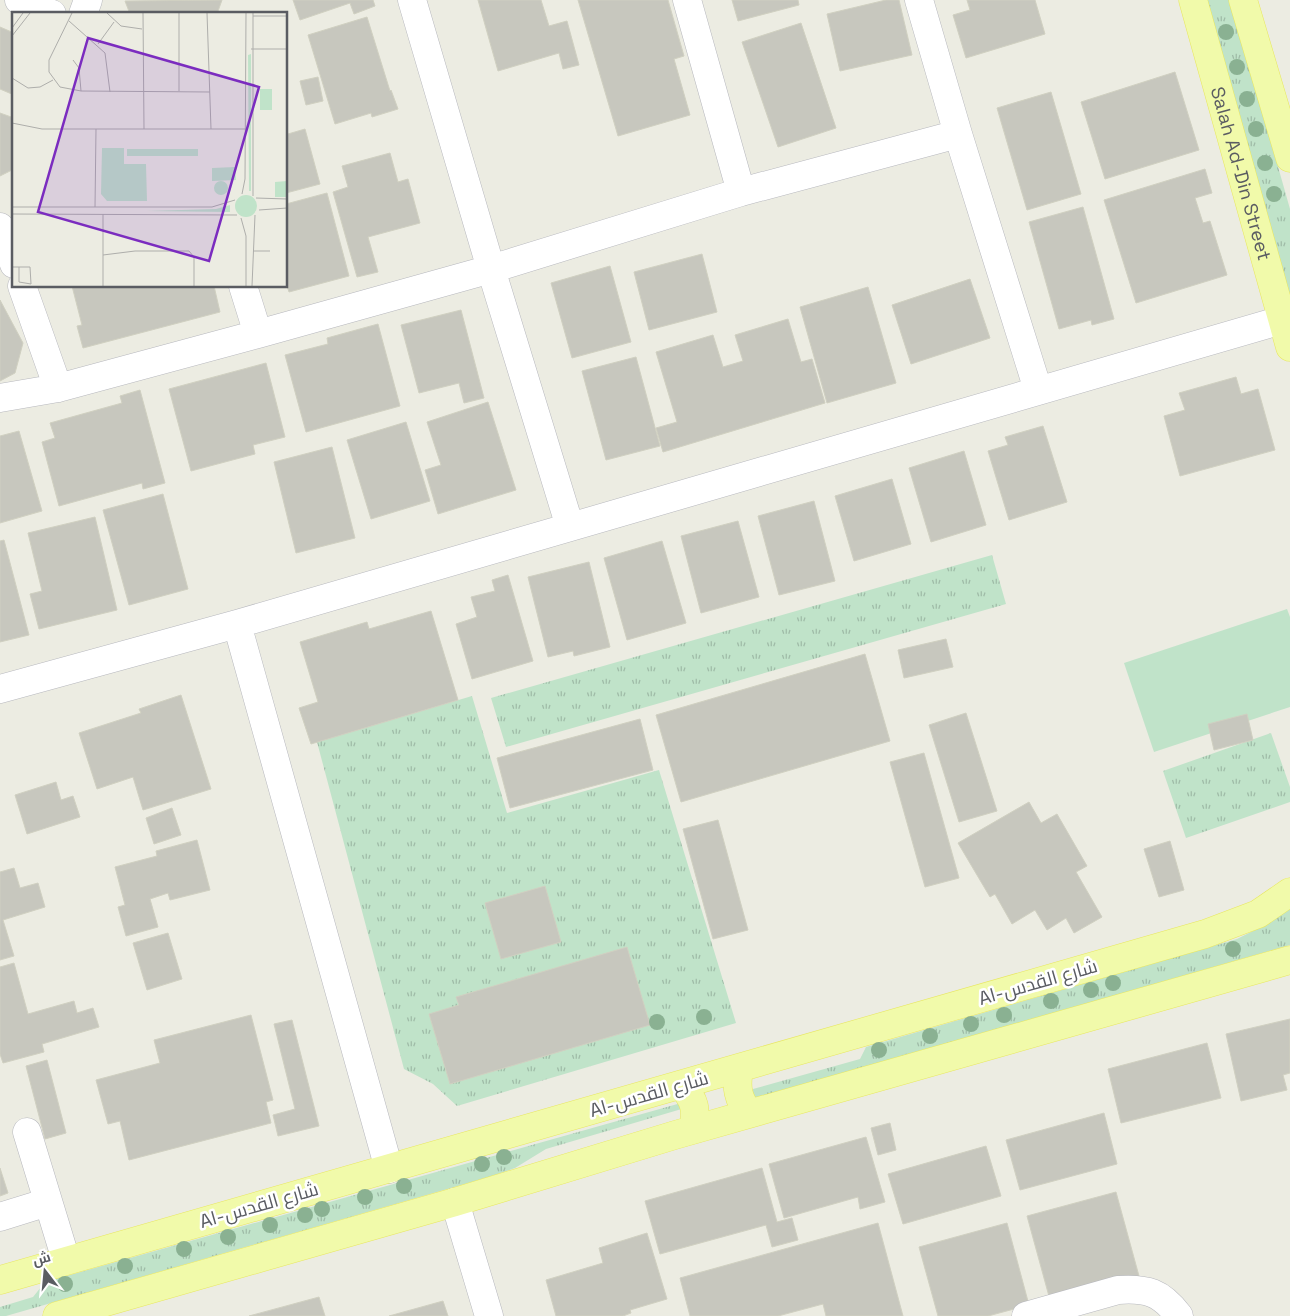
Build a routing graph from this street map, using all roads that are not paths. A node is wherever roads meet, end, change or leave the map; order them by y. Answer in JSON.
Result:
{"nodes":[{"id":1,"x":19,"y":0,"type":"edge"},
{"id":2,"x":88,"y":0,"type":"edge"},
{"id":3,"x":412,"y":0,"type":"edge"},
{"id":4,"x":687,"y":0,"type":"edge"},
{"id":5,"x":920,"y":0,"type":"edge"},
{"id":6,"x":1193,"y":0,"type":"edge"},
{"id":7,"x":1244,"y":0,"type":"edge"},
{"id":8,"x":47,"y":12,"type":"edge"},
{"id":9,"x":84,"y":12,"type":"edge"},
{"id":10,"x":958,"y":134,"type":"junction"},
{"id":11,"x":1290,"y":158,"type":"edge"},
{"id":12,"x":741,"y":192,"type":"junction"},
{"id":13,"x":0,"y":227,"type":"edge"},
{"id":14,"x":12,"y":259,"type":"edge"},
{"id":15,"x":491,"y":269,"type":"junction"},
{"id":16,"x":23,"y":288,"type":"edge"},
{"id":17,"x":244,"y":288,"type":"edge"},
{"id":18,"x":1282,"y":320,"type":"junction"},
{"id":19,"x":258,"y":334,"type":"junction"},
{"id":20,"x":1290,"y":347,"type":"edge"},
{"id":21,"x":58,"y":388,"type":"junction"},
{"id":22,"x":1038,"y":390,"type":"junction"},
{"id":23,"x":0,"y":398,"type":"edge"},
{"id":24,"x":570,"y":527,"type":"junction"},
{"id":25,"x":237,"y":624,"type":"junction"},
{"id":26,"x":0,"y":689,"type":"edge"},
{"id":27,"x":1290,"y":892,"type":"edge"},
{"id":28,"x":1290,"y":960,"type":"edge"},
{"id":29,"x":738,"y":1069,"type":"junction"},
{"id":30,"x":682,"y":1085,"type":"junction"},
{"id":31,"x":750,"y":1113,"type":"junction"},
{"id":32,"x":694,"y":1129,"type":"junction"},
{"id":33,"x":27,"y":1132,"type":"dead end"},
{"id":34,"x":389,"y":1169,"type":"junction"},
{"id":35,"x":48,"y":1202,"type":"junction"},
{"id":36,"x":455,"y":1202,"type":"junction"},
{"id":37,"x":0,"y":1217,"type":"edge"},
{"id":38,"x":66,"y":1260,"type":"junction"},
{"id":39,"x":0,"y":1280,"type":"edge"},
{"id":40,"x":57,"y":1316,"type":"edge"},
{"id":41,"x":489,"y":1316,"type":"edge"},
{"id":42,"x":1026,"y":1316,"type":"edge"},
{"id":43,"x":1179,"y":1316,"type":"edge"}],
"edges":[{"from":1,"to":8,"type":"street"},
{"from":2,"to":9,"type":"street"},
{"from":3,"to":15,"type":"street"},
{"from":4,"to":12,"type":"street"},
{"from":5,"to":10,"type":"street"},
{"from":6,"to":18,"type":"main road","name":"Salah Ad-Din Street"},
{"from":7,"to":11,"type":"main road"},
{"from":10,"to":12,"type":"street"},
{"from":10,"to":22,"type":"street"},
{"from":12,"to":15,"type":"street"},
{"from":13,"to":14,"type":"street"},
{"from":15,"to":19,"type":"street"},
{"from":15,"to":24,"type":"street"},
{"from":16,"to":21,"type":"street"},
{"from":17,"to":19,"type":"street"},
{"from":18,"to":20,"type":"main road","name":"Salah Ad-Din Street"},
{"from":18,"to":22,"type":"street"},
{"from":19,"to":21,"type":"street"},
{"from":21,"to":23,"type":"street"},
{"from":22,"to":24,"type":"street"},
{"from":24,"to":25,"type":"street"},
{"from":25,"to":26,"type":"street"},
{"from":25,"to":34,"type":"street"},
{"from":27,"to":29,"type":"main road","name":"Al-شارع القدس"},
{"from":28,"to":31,"type":"main road"},
{"from":29,"to":30,"type":"main road","name":"Al-شارع القدس"},
{"from":29,"to":31,"type":"main road"},
{"from":30,"to":32,"type":"main road"},
{"from":30,"to":34,"type":"main road","name":"Al-شارع القدس"},
{"from":31,"to":32,"type":"main road"},
{"from":32,"to":36,"type":"main road"},
{"from":33,"to":35,"type":"street"},
{"from":34,"to":38,"type":"main road","name":"Al-شارع القدس"},
{"from":35,"to":37,"type":"street"},
{"from":35,"to":38,"type":"street"},
{"from":36,"to":40,"type":"main road"},
{"from":36,"to":41,"type":"street"},
{"from":38,"to":39,"type":"main road","name":"Al-شارع القدس"},
{"from":42,"to":43,"type":"street"}]}
